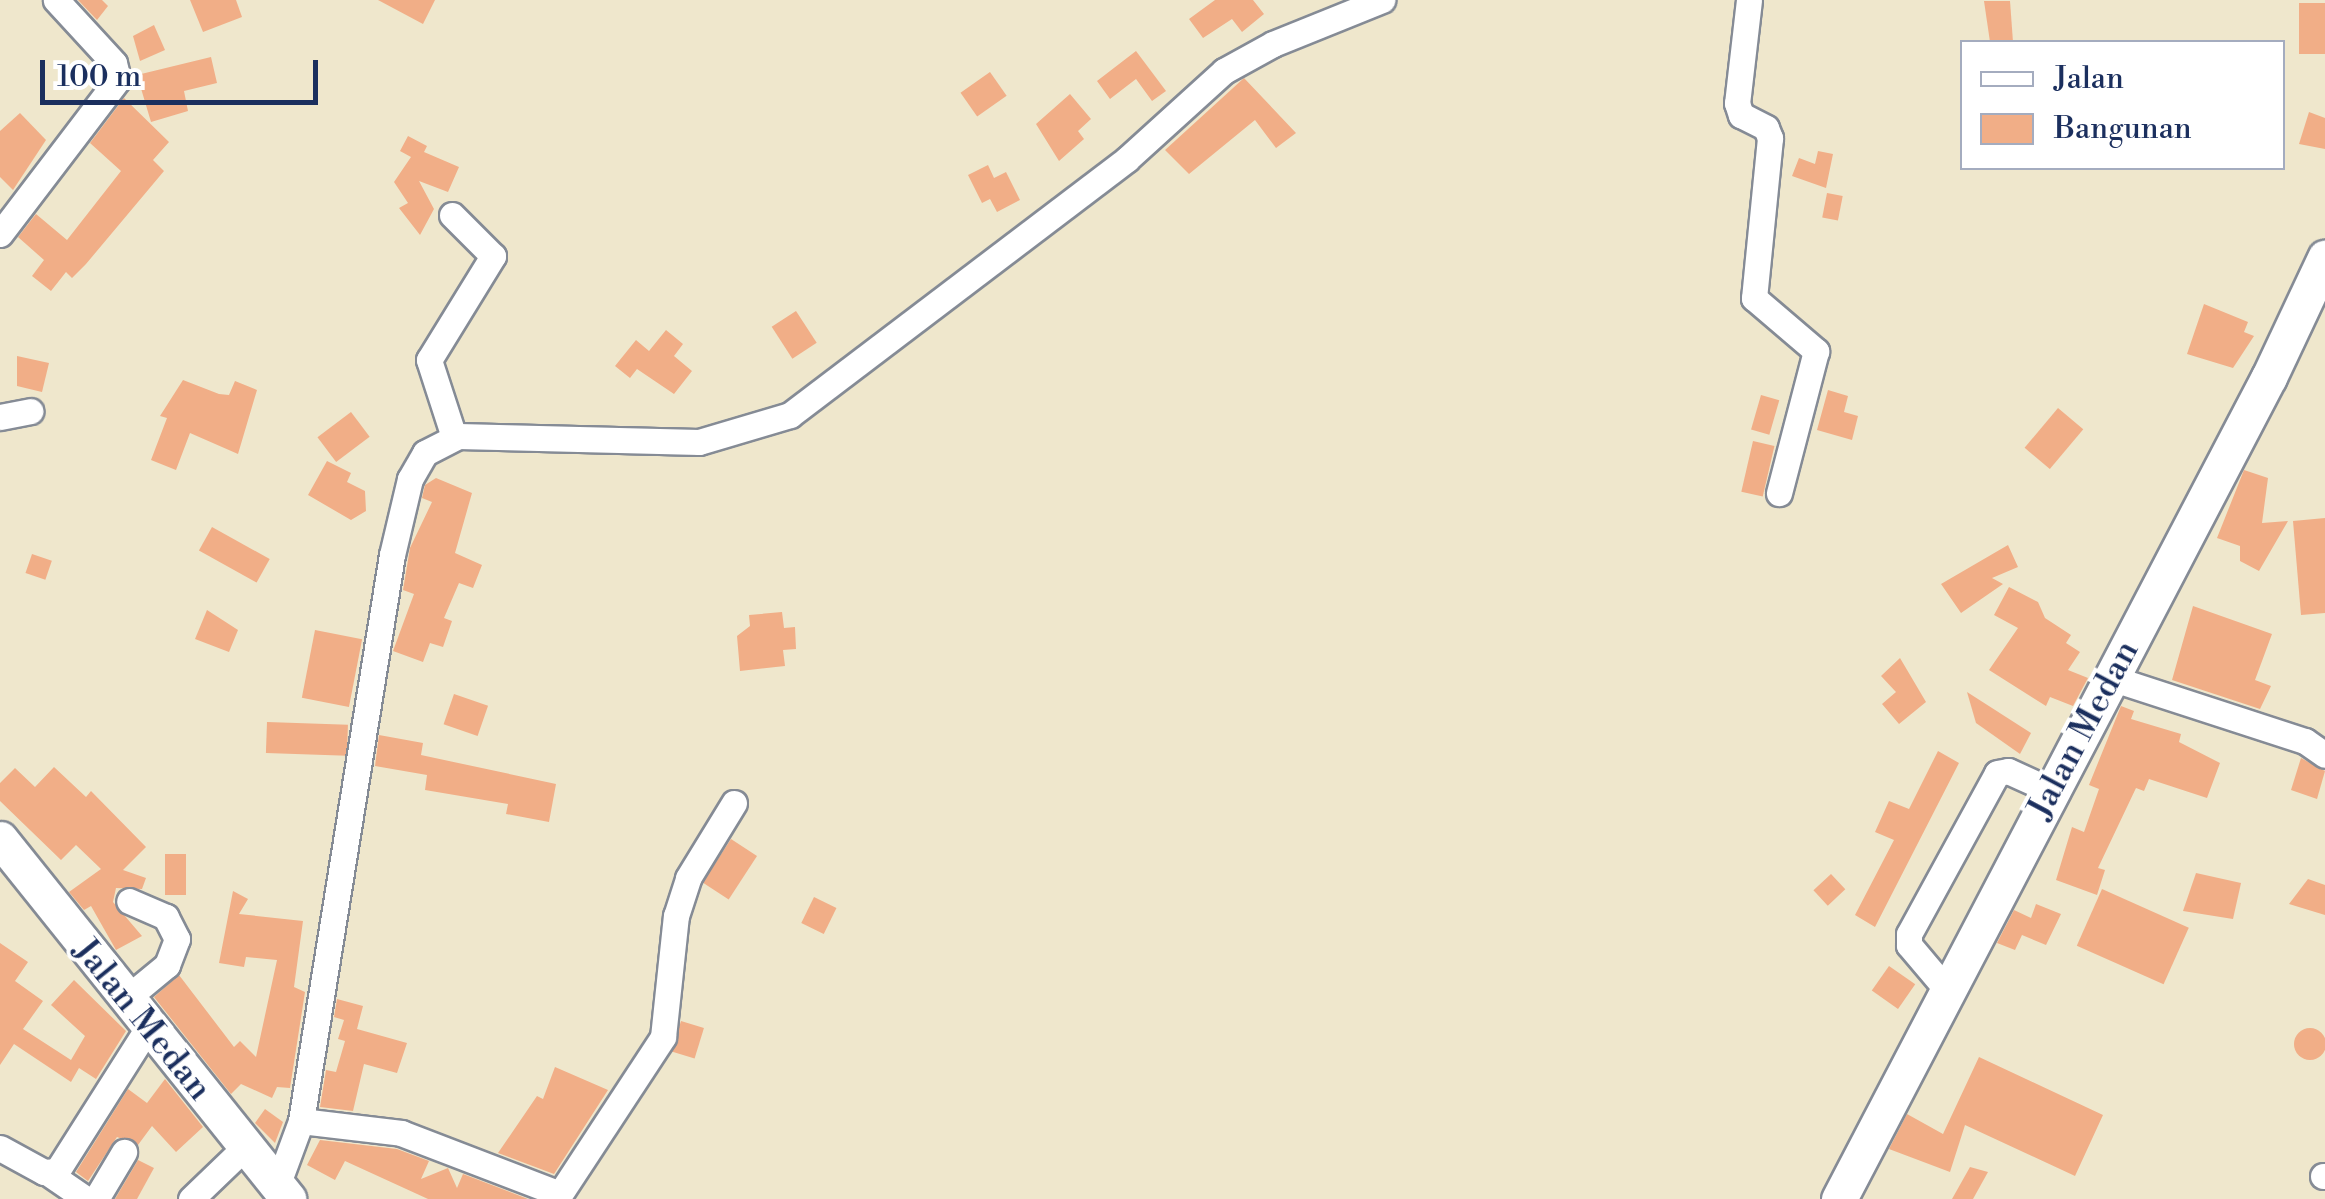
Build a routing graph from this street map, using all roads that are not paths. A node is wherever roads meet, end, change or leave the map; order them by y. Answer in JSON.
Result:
{"nodes":[{"id":1,"x":56,"y":0,"type":"edge"},
{"id":2,"x":1382,"y":0,"type":"edge"},
{"id":3,"x":1750,"y":0,"type":"edge"},
{"id":4,"x":452,"y":215,"type":"dead end"},
{"id":5,"x":0,"y":234,"type":"edge"},
{"id":6,"x":2325,"y":258,"type":"edge"},
{"id":7,"x":2316,"y":303,"type":"edge"},
{"id":8,"x":30,"y":411,"type":"dead end"},
{"id":9,"x":0,"y":417,"type":"edge"},
{"id":10,"x":454,"y":437,"type":"junction"},
{"id":11,"x":1778,"y":493,"type":"dead end"},
{"id":12,"x":2111,"y":678,"type":"junction"},
{"id":13,"x":2325,"y":755,"type":"edge"},
{"id":14,"x":2052,"y":790,"type":"junction"},
{"id":15,"x":734,"y":803,"type":"dead end"},
{"id":16,"x":2,"y":843,"type":"edge"},
{"id":17,"x":129,"y":901,"type":"dead end"},
{"id":18,"x":1947,"y":990,"type":"junction"},
{"id":19,"x":127,"y":998,"type":"junction"},
{"id":20,"x":147,"y":1029,"type":"junction"},
{"id":21,"x":301,"y":1121,"type":"junction"},
{"id":22,"x":0,"y":1148,"type":"edge"},
{"id":23,"x":244,"y":1148,"type":"junction"},
{"id":24,"x":124,"y":1152,"type":"dead end"},
{"id":25,"x":48,"y":1173,"type":"junction"},
{"id":26,"x":282,"y":1192,"type":"edge"},
{"id":27,"x":86,"y":1199,"type":"edge"},
{"id":28,"x":96,"y":1199,"type":"edge"},
{"id":29,"x":191,"y":1199,"type":"edge"},
{"id":30,"x":1839,"y":1199,"type":"edge"}],
"edges":[{"from":1,"to":5,"type":"street"},
{"from":2,"to":10,"type":"street"},
{"from":3,"to":11,"type":"street"},
{"from":4,"to":10,"type":"street"},
{"from":6,"to":7,"type":"highway","name":"Jalan Medan"},
{"from":7,"to":12,"type":"highway","name":"Jalan Medan"},
{"from":8,"to":9,"type":"street"},
{"from":10,"to":21,"type":"street"},
{"from":12,"to":13,"type":"street"},
{"from":12,"to":14,"type":"highway","name":"Jalan Medan"},
{"from":14,"to":18,"type":"highway","name":"Jalan Medan"},
{"from":14,"to":18,"type":"street"},
{"from":15,"to":21,"type":"street"},
{"from":16,"to":19,"type":"highway","name":"Jalan Medan"},
{"from":17,"to":19,"type":"street"},
{"from":18,"to":30,"type":"highway","name":"Jalan Medan"},
{"from":19,"to":20,"type":"highway","name":"Jalan Medan"},
{"from":20,"to":23,"type":"highway","name":"Jalan Medan"},
{"from":20,"to":25,"type":"street"},
{"from":21,"to":26,"type":"street"},
{"from":22,"to":25,"type":"street"},
{"from":23,"to":26,"type":"highway","name":"Jalan Medan"},
{"from":23,"to":29,"type":"street"},
{"from":24,"to":28,"type":"street"},
{"from":25,"to":27,"type":"street"}]}
